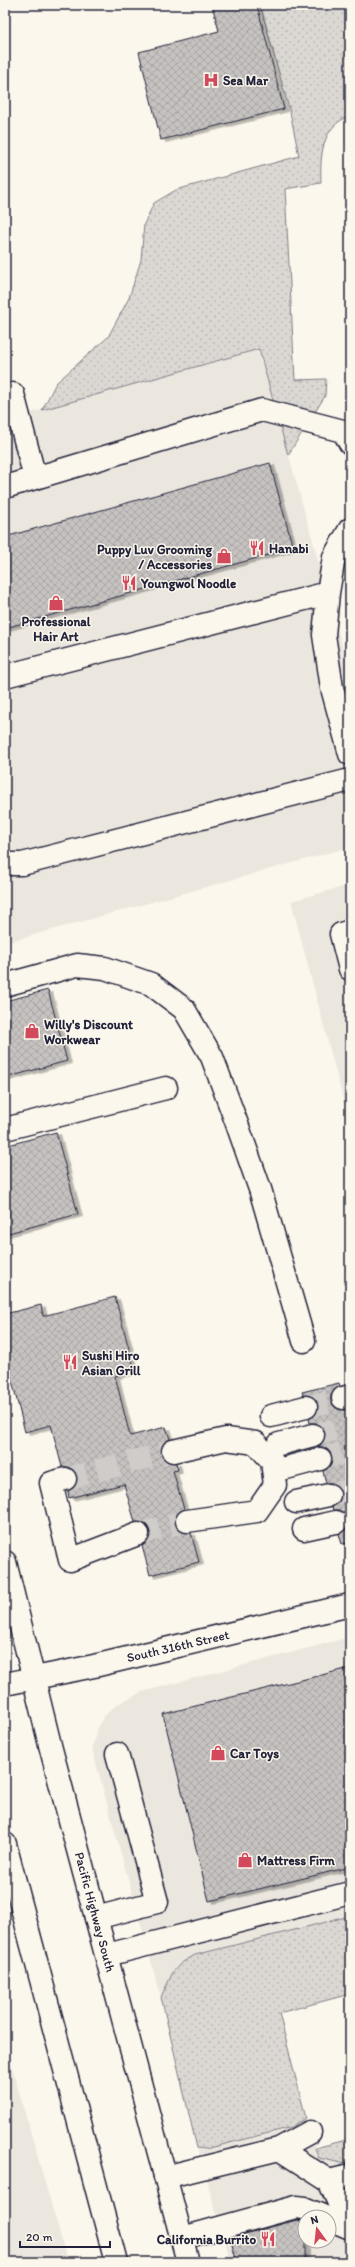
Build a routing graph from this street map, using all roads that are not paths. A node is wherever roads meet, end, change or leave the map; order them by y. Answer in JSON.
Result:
{"nodes":[{"id":1,"x":13,"y":394,"type":"dead end"},
{"id":2,"x":350,"y":443,"type":"edge"},
{"id":3,"x":35,"y":478,"type":"junction"},
{"id":4,"x":5,"y":486,"type":"edge"},
{"id":5,"x":350,"y":529,"type":"edge"},
{"id":6,"x":328,"y":593,"type":"junction"},
{"id":7,"x":5,"y":676,"type":"edge"},
{"id":8,"x":350,"y":754,"type":"edge"},
{"id":9,"x":350,"y":780,"type":"edge"},
{"id":10,"x":5,"y":864,"type":"edge"},
{"id":11,"x":350,"y":931,"type":"edge"},
{"id":12,"x":350,"y":969,"type":"edge"},
{"id":13,"x":5,"y":985,"type":"edge"},
{"id":14,"x":166,"y":1088,"type":"dead end"},
{"id":15,"x":5,"y":1129,"type":"edge"},
{"id":16,"x":304,"y":1341,"type":"dead end"},
{"id":17,"x":306,"y":1407,"type":"tunnel mouth"},
{"id":18,"x":271,"y":1416,"type":"dead end"},
{"id":19,"x":313,"y":1435,"type":"tunnel mouth"},
{"id":20,"x":279,"y":1444,"type":"dead end"},
{"id":21,"x":173,"y":1451,"type":"tunnel mouth"},
{"id":22,"x":320,"y":1459,"type":"tunnel mouth"},
{"id":23,"x":286,"y":1468,"type":"dead end"},
{"id":24,"x":65,"y":1479,"type":"tunnel mouth"},
{"id":25,"x":329,"y":1495,"type":"tunnel mouth"},
{"id":26,"x":296,"y":1502,"type":"dead end"},
{"id":27,"x":187,"y":1521,"type":"tunnel mouth"},
{"id":28,"x":336,"y":1522,"type":"tunnel mouth"},
{"id":29,"x":304,"y":1529,"type":"dead end"},
{"id":30,"x":138,"y":1534,"type":"tunnel mouth"},
{"id":31,"x":5,"y":1562,"type":"edge"},
{"id":32,"x":350,"y":1604,"type":"edge"},
{"id":33,"x":34,"y":1678,"type":"junction"},
{"id":34,"x":5,"y":1684,"type":"edge"},
{"id":35,"x":117,"y":1754,"type":"dead end"},
{"id":36,"x":5,"y":1844,"type":"edge"},
{"id":37,"x":350,"y":1893,"type":"edge"},
{"id":38,"x":96,"y":1918,"type":"junction"},
{"id":39,"x":107,"y":1955,"type":"junction"},
{"id":40,"x":310,"y":2132,"type":"dead end"},
{"id":41,"x":279,"y":2149,"type":"junction"},
{"id":42,"x":350,"y":2176,"type":"edge"},
{"id":43,"x":165,"y":2177,"type":"junction"},
{"id":44,"x":329,"y":2181,"type":"junction"},
{"id":45,"x":306,"y":2209,"type":"edge"},
{"id":46,"x":350,"y":2210,"type":"edge"},
{"id":47,"x":337,"y":2222,"type":"edge"},
{"id":48,"x":350,"y":2228,"type":"edge"},
{"id":49,"x":182,"y":2238,"type":"junction"},
{"id":50,"x":116,"y":2262,"type":"edge"},
{"id":51,"x":188,"y":2262,"type":"edge"}],
"edges":[{"from":1,"to":3,"type":"main road"},
{"from":2,"to":3,"type":"main road"},
{"from":3,"to":4,"type":"main road"},
{"from":5,"to":6,"type":"main road"},
{"from":6,"to":7,"type":"main road"},
{"from":6,"to":8,"type":"main road"},
{"from":9,"to":10,"type":"main road"},
{"from":11,"to":12,"type":"main road"},
{"from":13,"to":16,"type":"main road"},
{"from":14,"to":15,"type":"main road"},
{"from":17,"to":18,"type":"main road"},
{"from":19,"to":20,"type":"main road"},
{"from":21,"to":27,"type":"main road"},
{"from":22,"to":23,"type":"main road"},
{"from":24,"to":30,"type":"main road"},
{"from":25,"to":26,"type":"main road"},
{"from":28,"to":29,"type":"main road"},
{"from":31,"to":33,"type":"main road","name":"Pacific Highway South"},
{"from":32,"to":33,"type":"main road","name":"South 316th Street"},
{"from":33,"to":34,"type":"main road","name":"South 316th Street"},
{"from":33,"to":38,"type":"main road","name":"Pacific Highway South"},
{"from":35,"to":38,"type":"main road"},
{"from":36,"to":50,"type":"main road"},
{"from":37,"to":39,"type":"main road"},
{"from":38,"to":39,"type":"main road","name":"Pacific Highway South"},
{"from":39,"to":43,"type":"main road","name":"Pacific Highway South"},
{"from":40,"to":41,"type":"main road"},
{"from":41,"to":43,"type":"main road"},
{"from":41,"to":44,"type":"main road"},
{"from":42,"to":44,"type":"main road"},
{"from":43,"to":49,"type":"main road","name":"Pacific Highway South"},
{"from":44,"to":46,"type":"main road"},
{"from":45,"to":49,"type":"main road"},
{"from":47,"to":48,"type":"main road"},
{"from":49,"to":51,"type":"main road","name":"Pacific Highway South"}]}
